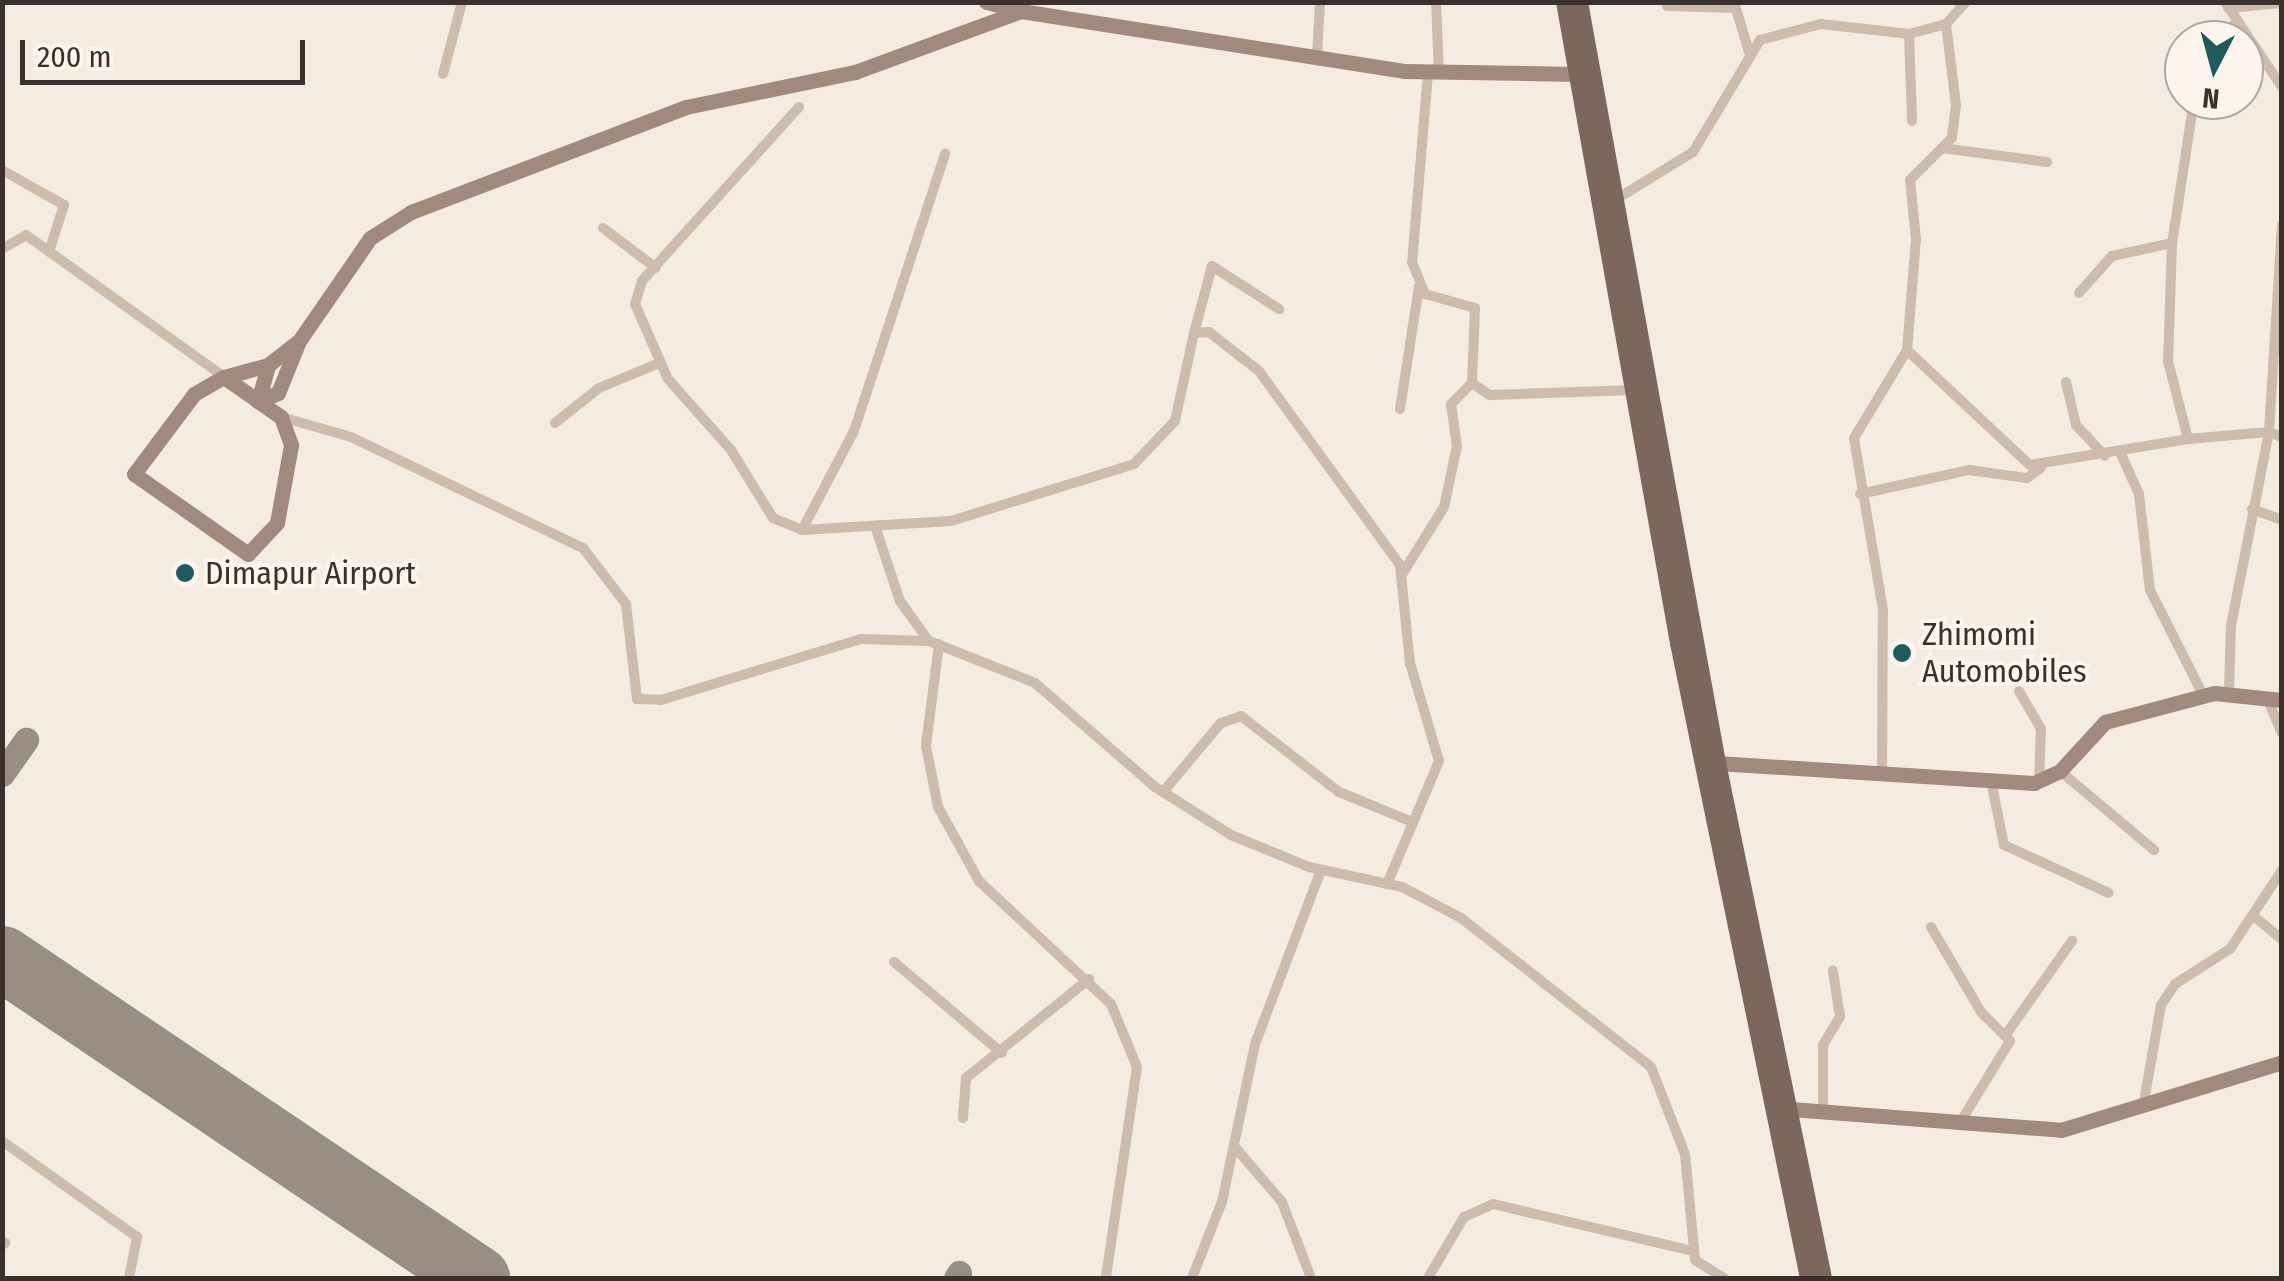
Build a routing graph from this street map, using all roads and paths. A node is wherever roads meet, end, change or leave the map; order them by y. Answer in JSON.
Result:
{"nodes":[{"id":1,"x":462,"y":2,"type":"edge"},
{"id":2,"x":986,"y":2,"type":"edge"},
{"id":3,"x":1320,"y":2,"type":"edge"},
{"id":4,"x":1436,"y":2,"type":"edge"},
{"id":5,"x":1565,"y":2,"type":"edge"},
{"id":6,"x":1580,"y":2,"type":"edge"},
{"id":7,"x":1966,"y":2,"type":"edge"},
{"id":8,"x":2282,"y":3,"type":"edge"},
{"id":9,"x":1735,"y":5,"type":"edge"},
{"id":10,"x":2227,"y":5,"type":"edge"},
{"id":11,"x":1667,"y":6,"type":"dead end"},
{"id":12,"x":1047,"y":7,"type":"edge"},
{"id":13,"x":1020,"y":10,"type":"junction"},
{"id":14,"x":1946,"y":24,"type":"junction"},
{"id":15,"x":1909,"y":34,"type":"junction"},
{"id":16,"x":1750,"y":52,"type":"junction"},
{"id":17,"x":1317,"y":56,"type":"junction"},
{"id":18,"x":2264,"y":62,"type":"edge"},
{"id":19,"x":443,"y":74,"type":"dead end"},
{"id":20,"x":1434,"y":74,"type":"junction"},
{"id":21,"x":1577,"y":74,"type":"junction"},
{"id":22,"x":2282,"y":88,"type":"edge"},
{"id":23,"x":799,"y":107,"type":"dead end"},
{"id":24,"x":1912,"y":120,"type":"dead end"},
{"id":25,"x":2191,"y":120,"type":"edge"},
{"id":26,"x":1942,"y":148,"type":"junction"},
{"id":27,"x":945,"y":154,"type":"dead end"},
{"id":28,"x":2047,"y":162,"type":"dead end"},
{"id":29,"x":2,"y":170,"type":"edge"},
{"id":30,"x":1614,"y":200,"type":"junction"},
{"id":31,"x":2282,"y":225,"type":"edge"},
{"id":32,"x":603,"y":228,"type":"dead end"},
{"id":33,"x":2172,"y":243,"type":"junction"},
{"id":34,"x":2,"y":249,"type":"edge"},
{"id":35,"x":49,"y":252,"type":"junction"},
{"id":36,"x":656,"y":268,"type":"junction"},
{"id":37,"x":1419,"y":286,"type":"junction"},
{"id":38,"x":2079,"y":293,"type":"dead end"},
{"id":39,"x":1279,"y":309,"type":"dead end"},
{"id":40,"x":1194,"y":333,"type":"junction"},
{"id":41,"x":299,"y":341,"type":"junction"},
{"id":42,"x":1906,"y":350,"type":"junction"},
{"id":43,"x":659,"y":363,"type":"junction"},
{"id":44,"x":268,"y":365,"type":"junction"},
{"id":45,"x":224,"y":377,"type":"junction"},
{"id":46,"x":288,"y":378,"type":"junction"},
{"id":47,"x":2066,"y":382,"type":"dead end"},
{"id":48,"x":1472,"y":383,"type":"junction"},
{"id":49,"x":1635,"y":390,"type":"junction"},
{"id":50,"x":258,"y":401,"type":"junction"},
{"id":51,"x":1400,"y":409,"type":"dead end"},
{"id":52,"x":282,"y":417,"type":"junction"},
{"id":53,"x":555,"y":424,"type":"dead end"},
{"id":54,"x":2269,"y":432,"type":"junction"},
{"id":55,"x":2282,"y":437,"type":"edge"},
{"id":56,"x":2188,"y":439,"type":"junction"},
{"id":57,"x":2120,"y":452,"type":"junction"},
{"id":58,"x":2105,"y":456,"type":"junction"},
{"id":59,"x":2041,"y":468,"type":"junction"},
{"id":60,"x":1860,"y":494,"type":"junction"},
{"id":61,"x":2252,"y":509,"type":"junction"},
{"id":62,"x":2282,"y":520,"type":"edge"},
{"id":63,"x":875,"y":526,"type":"junction"},
{"id":64,"x":802,"y":530,"type":"junction"},
{"id":65,"x":1401,"y":576,"type":"junction"},
{"id":66,"x":934,"y":642,"type":"junction"},
{"id":67,"x":2019,"y":691,"type":"dead end"},
{"id":68,"x":2229,"y":692,"type":"junction"},
{"id":69,"x":2204,"y":697,"type":"junction"},
{"id":70,"x":2274,"y":699,"type":"edge"},
{"id":71,"x":2282,"y":733,"type":"edge"},
{"id":72,"x":1717,"y":763,"type":"junction"},
{"id":73,"x":2060,"y":772,"type":"junction"},
{"id":74,"x":1882,"y":776,"type":"junction"},
{"id":75,"x":2039,"y":781,"type":"junction"},
{"id":76,"x":1992,"y":786,"type":"junction"},
{"id":77,"x":1163,"y":792,"type":"junction"},
{"id":78,"x":1412,"y":822,"type":"junction"},
{"id":79,"x":2154,"y":850,"type":"dead end"},
{"id":80,"x":1320,"y":870,"type":"junction"},
{"id":81,"x":2282,"y":870,"type":"edge"},
{"id":82,"x":1387,"y":884,"type":"junction"},
{"id":83,"x":2110,"y":893,"type":"dead end"},
{"id":84,"x":2255,"y":918,"type":"junction"},
{"id":85,"x":1932,"y":928,"type":"dead end"},
{"id":86,"x":2282,"y":940,"type":"edge"},
{"id":87,"x":2072,"y":941,"type":"dead end"},
{"id":88,"x":894,"y":962,"type":"dead end"},
{"id":89,"x":1834,"y":971,"type":"dead end"},
{"id":90,"x":1089,"y":979,"type":"junction"},
{"id":91,"x":2007,"y":1033,"type":"junction"},
{"id":92,"x":1002,"y":1053,"type":"junction"},
{"id":93,"x":2282,"y":1062,"type":"edge"},
{"id":94,"x":1780,"y":1108,"type":"junction"},
{"id":95,"x":1823,"y":1108,"type":"junction"},
{"id":96,"x":2142,"y":1108,"type":"junction"},
{"id":97,"x":963,"y":1118,"type":"dead end"},
{"id":98,"x":1961,"y":1121,"type":"junction"},
{"id":99,"x":2,"y":1141,"type":"edge"},
{"id":100,"x":1234,"y":1146,"type":"junction"},
{"id":101,"x":1694,"y":1251,"type":"junction"},
{"id":102,"x":129,"y":1278,"type":"edge"},
{"id":103,"x":1106,"y":1278,"type":"edge"},
{"id":104,"x":1192,"y":1278,"type":"edge"},
{"id":105,"x":1311,"y":1278,"type":"edge"},
{"id":106,"x":1428,"y":1278,"type":"edge"},
{"id":107,"x":1724,"y":1278,"type":"edge"},
{"id":108,"x":1809,"y":1278,"type":"edge"},
{"id":109,"x":1823,"y":1278,"type":"edge"}],
"edges":[{"from":1,"to":19,"type":"street"},
{"from":2,"to":13,"type":"street"},
{"from":3,"to":17,"type":"street"},
{"from":4,"to":20,"type":"street"},
{"from":5,"to":21,"type":"main road"},
{"from":6,"to":30,"type":"main road"},
{"from":7,"to":14,"type":"street"},
{"from":8,"to":10,"type":"street"},
{"from":9,"to":11,"type":"street"},
{"from":9,"to":16,"type":"street"},
{"from":12,"to":13,"type":"street"},
{"from":12,"to":17,"type":"street"},
{"from":13,"to":41,"type":"street"},
{"from":14,"to":15,"type":"street"},
{"from":14,"to":26,"type":"street"},
{"from":15,"to":16,"type":"street"},
{"from":15,"to":24,"type":"street"},
{"from":16,"to":30,"type":"street"},
{"from":17,"to":20,"type":"street"},
{"from":18,"to":22,"type":"street"},
{"from":20,"to":21,"type":"street"},
{"from":20,"to":37,"type":"street"},
{"from":21,"to":49,"type":"main road"},
{"from":23,"to":36,"type":"street"},
{"from":25,"to":33,"type":"street"},
{"from":26,"to":28,"type":"street"},
{"from":26,"to":42,"type":"street"},
{"from":27,"to":64,"type":"street"},
{"from":29,"to":35,"type":"street"},
{"from":30,"to":72,"type":"main road"},
{"from":31,"to":54,"type":"street"},
{"from":32,"to":36,"type":"street"},
{"from":33,"to":38,"type":"street"},
{"from":33,"to":56,"type":"street"},
{"from":34,"to":35,"type":"street"},
{"from":35,"to":45,"type":"street"},
{"from":36,"to":43,"type":"street"},
{"from":37,"to":48,"type":"street"},
{"from":37,"to":51,"type":"street"},
{"from":39,"to":40,"type":"street"},
{"from":40,"to":63,"type":"street"},
{"from":40,"to":65,"type":"street"},
{"from":41,"to":44,"type":"street"},
{"from":41,"to":46,"type":"street"},
{"from":42,"to":59,"type":"street"},
{"from":42,"to":60,"type":"street"},
{"from":43,"to":53,"type":"street"},
{"from":43,"to":64,"type":"street"},
{"from":44,"to":45,"type":"street"},
{"from":44,"to":50,"type":"street"},
{"from":45,"to":50,"type":"street"},
{"from":45,"to":52,"type":"street"},
{"from":46,"to":50,"type":"street"},
{"from":46,"to":52,"type":"street"},
{"from":47,"to":58,"type":"street"},
{"from":48,"to":49,"type":"street"},
{"from":48,"to":65,"type":"street"},
{"from":49,"to":94,"type":"main road"},
{"from":50,"to":52,"type":"street"},
{"from":52,"to":66,"type":"street"},
{"from":54,"to":55,"type":"street"},
{"from":54,"to":56,"type":"street"},
{"from":54,"to":61,"type":"street"},
{"from":56,"to":57,"type":"street"},
{"from":57,"to":58,"type":"street"},
{"from":57,"to":69,"type":"street"},
{"from":58,"to":59,"type":"street"},
{"from":59,"to":60,"type":"street"},
{"from":60,"to":74,"type":"street"},
{"from":61,"to":62,"type":"street"},
{"from":61,"to":68,"type":"street"},
{"from":63,"to":64,"type":"street"},
{"from":63,"to":66,"type":"street"},
{"from":65,"to":78,"type":"street"},
{"from":66,"to":77,"type":"street"},
{"from":66,"to":90,"type":"street"},
{"from":67,"to":75,"type":"street"},
{"from":68,"to":69,"type":"street"},
{"from":68,"to":70,"type":"street"},
{"from":69,"to":73,"type":"street"},
{"from":70,"to":71,"type":"street"},
{"from":72,"to":74,"type":"street"},
{"from":72,"to":94,"type":"main road"},
{"from":73,"to":75,"type":"street"},
{"from":73,"to":79,"type":"street"},
{"from":74,"to":76,"type":"street"},
{"from":75,"to":76,"type":"street"},
{"from":76,"to":83,"type":"street"},
{"from":77,"to":78,"type":"street"},
{"from":77,"to":80,"type":"street"},
{"from":78,"to":82,"type":"street"},
{"from":80,"to":82,"type":"street"},
{"from":80,"to":100,"type":"street"},
{"from":81,"to":84,"type":"street"},
{"from":82,"to":101,"type":"street"},
{"from":84,"to":86,"type":"street"},
{"from":84,"to":96,"type":"street"},
{"from":85,"to":91,"type":"street"},
{"from":87,"to":91,"type":"street"},
{"from":88,"to":92,"type":"street"},
{"from":89,"to":95,"type":"street"},
{"from":90,"to":92,"type":"street"},
{"from":90,"to":103,"type":"street"},
{"from":91,"to":98,"type":"street"},
{"from":92,"to":97,"type":"street"},
{"from":93,"to":96,"type":"street"},
{"from":94,"to":95,"type":"street"},
{"from":94,"to":108,"type":"main road"},
{"from":94,"to":109,"type":"main road"},
{"from":95,"to":98,"type":"street"},
{"from":96,"to":98,"type":"street"},
{"from":99,"to":102,"type":"street"},
{"from":100,"to":104,"type":"street"},
{"from":100,"to":105,"type":"street"},
{"from":101,"to":106,"type":"street"},
{"from":101,"to":107,"type":"street"}]}
